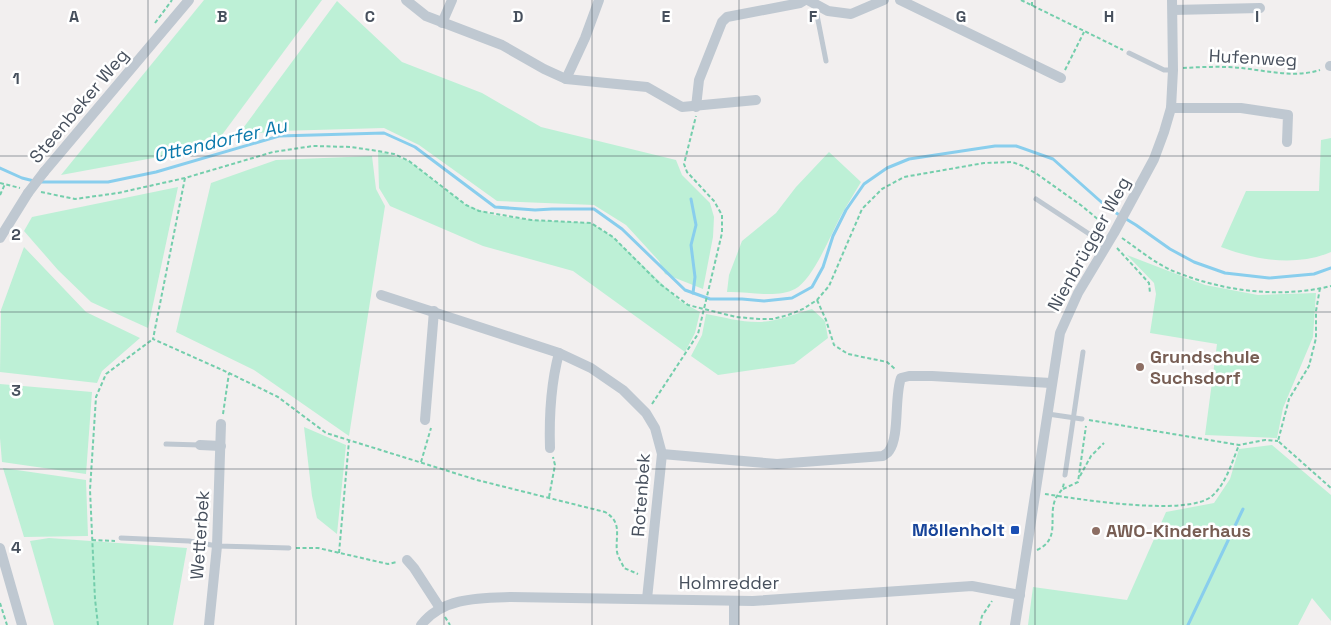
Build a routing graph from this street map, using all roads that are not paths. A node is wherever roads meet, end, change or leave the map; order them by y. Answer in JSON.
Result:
{"nodes":[{"id":1,"x":189,"y":0,"type":"edge"},
{"id":2,"x":406,"y":0,"type":"edge"},
{"id":3,"x":452,"y":0,"type":"edge"},
{"id":4,"x":599,"y":0,"type":"edge"},
{"id":5,"x":884,"y":0,"type":"edge"},
{"id":6,"x":900,"y":0,"type":"edge"},
{"id":7,"x":809,"y":2,"type":"edge"},
{"id":8,"x":1173,"y":5,"type":"edge"},
{"id":9,"x":1260,"y":8,"type":"dead end"},
{"id":10,"x":442,"y":23,"type":"junction"},
{"id":11,"x":1129,"y":53,"type":"road end"},
{"id":12,"x":826,"y":61,"type":"dead end"},
{"id":13,"x":1173,"y":70,"type":"junction"},
{"id":14,"x":1060,"y":78,"type":"road end"},
{"id":15,"x":566,"y":79,"type":"junction"},
{"id":16,"x":756,"y":100,"type":"dead end"},
{"id":17,"x":696,"y":106,"type":"junction"},
{"id":18,"x":1171,"y":108,"type":"junction"},
{"id":19,"x":1287,"y":142,"type":"dead end"},
{"id":20,"x":1036,"y":199,"type":"dead end"},
{"id":21,"x":0,"y":238,"type":"edge"},
{"id":22,"x":1110,"y":240,"type":"junction"},
{"id":23,"x":381,"y":295,"type":"dead end"},
{"id":24,"x":434,"y":312,"type":"junction"},
{"id":25,"x":1083,"y":352,"type":"dead end"},
{"id":26,"x":559,"y":353,"type":"junction"},
{"id":27,"x":1052,"y":383,"type":"junction"},
{"id":28,"x":1048,"y":414,"type":"junction"},
{"id":29,"x":1074,"y":418,"type":"junction"},
{"id":30,"x":1082,"y":419,"type":"dead end"},
{"id":31,"x":425,"y":420,"type":"road end"},
{"id":32,"x":221,"y":424,"type":"road end"},
{"id":33,"x":166,"y":444,"type":"dead end"},
{"id":34,"x":200,"y":445,"type":"joint"},
{"id":35,"x":221,"y":446,"type":"junction"},
{"id":36,"x":550,"y":448,"type":"road end"},
{"id":37,"x":662,"y":454,"type":"junction"},
{"id":38,"x":1065,"y":474,"type":"road end"},
{"id":39,"x":121,"y":538,"type":"road end"},
{"id":40,"x":217,"y":546,"type":"junction"},
{"id":41,"x":0,"y":548,"type":"edge"},
{"id":42,"x":288,"y":548,"type":"road end"},
{"id":43,"x":406,"y":560,"type":"road end"},
{"id":44,"x":1020,"y":595,"type":"junction"},
{"id":45,"x":647,"y":599,"type":"junction"},
{"id":46,"x":734,"y":601,"type":"junction"},
{"id":47,"x":440,"y":608,"type":"junction"},
{"id":48,"x":22,"y":625,"type":"edge"},
{"id":49,"x":209,"y":625,"type":"edge"},
{"id":50,"x":421,"y":625,"type":"edge"},
{"id":51,"x":734,"y":625,"type":"edge"},
{"id":52,"x":1015,"y":625,"type":"edge"}],
"edges":[{"from":1,"to":21,"type":"street","name":"Steenbeker Weg","bridge":true},
{"from":2,"to":10,"type":"street"},
{"from":3,"to":10,"type":"street"},
{"from":4,"to":15,"type":"street"},
{"from":5,"to":7,"type":"street"},
{"from":6,"to":14,"type":"street"},
{"from":7,"to":12,"type":"lane"},
{"from":7,"to":17,"type":"street"},
{"from":8,"to":9,"type":"street"},
{"from":8,"to":13,"type":"street","name":"Nienbrügger Weg"},
{"from":10,"to":15,"type":"street"},
{"from":11,"to":13,"type":"lane"},
{"from":13,"to":18,"type":"street","name":"Nienbrügger Weg"},
{"from":15,"to":17,"type":"street"},
{"from":16,"to":17,"type":"street"},
{"from":18,"to":19,"type":"street"},
{"from":18,"to":22,"type":"street","name":"Nienbrügger Weg"},
{"from":20,"to":22,"type":"lane"},
{"from":22,"to":27,"type":"street","name":"Nienbrügger Weg"},
{"from":23,"to":24,"type":"street","name":"Rotenbek"},
{"from":24,"to":26,"type":"street","name":"Rotenbek"},
{"from":24,"to":31,"type":"street"},
{"from":25,"to":29,"type":"lane"},
{"from":26,"to":36,"type":"street"},
{"from":26,"to":37,"type":"street","name":"Rotenbek"},
{"from":27,"to":28,"type":"street","name":"Nienbrügger Weg"},
{"from":27,"to":37,"type":"street"},
{"from":28,"to":29,"type":"lane"},
{"from":28,"to":44,"type":"street","name":"Nienbrügger Weg"},
{"from":29,"to":30,"type":"lane"},
{"from":29,"to":38,"type":"lane"},
{"from":32,"to":35,"type":"street","name":"Wetterbek"},
{"from":33,"to":34,"type":"lane"},
{"from":34,"to":35,"type":"street"},
{"from":35,"to":40,"type":"street","name":"Wetterbek"},
{"from":37,"to":45,"type":"street","name":"Rotenbek"},
{"from":39,"to":40,"type":"lane"},
{"from":40,"to":42,"type":"lane"},
{"from":40,"to":49,"type":"street","name":"Wetterbek"},
{"from":41,"to":48,"type":"street"},
{"from":43,"to":47,"type":"street"},
{"from":44,"to":46,"type":"street","name":"Holmredder"},
{"from":44,"to":52,"type":"street","name":"Nienbrügger Weg"},
{"from":45,"to":46,"type":"street","name":"Holmredder"},
{"from":45,"to":47,"type":"street","name":"Holmredder"},
{"from":46,"to":51,"type":"street"},
{"from":47,"to":50,"type":"street","name":"Holmredder"}]}
